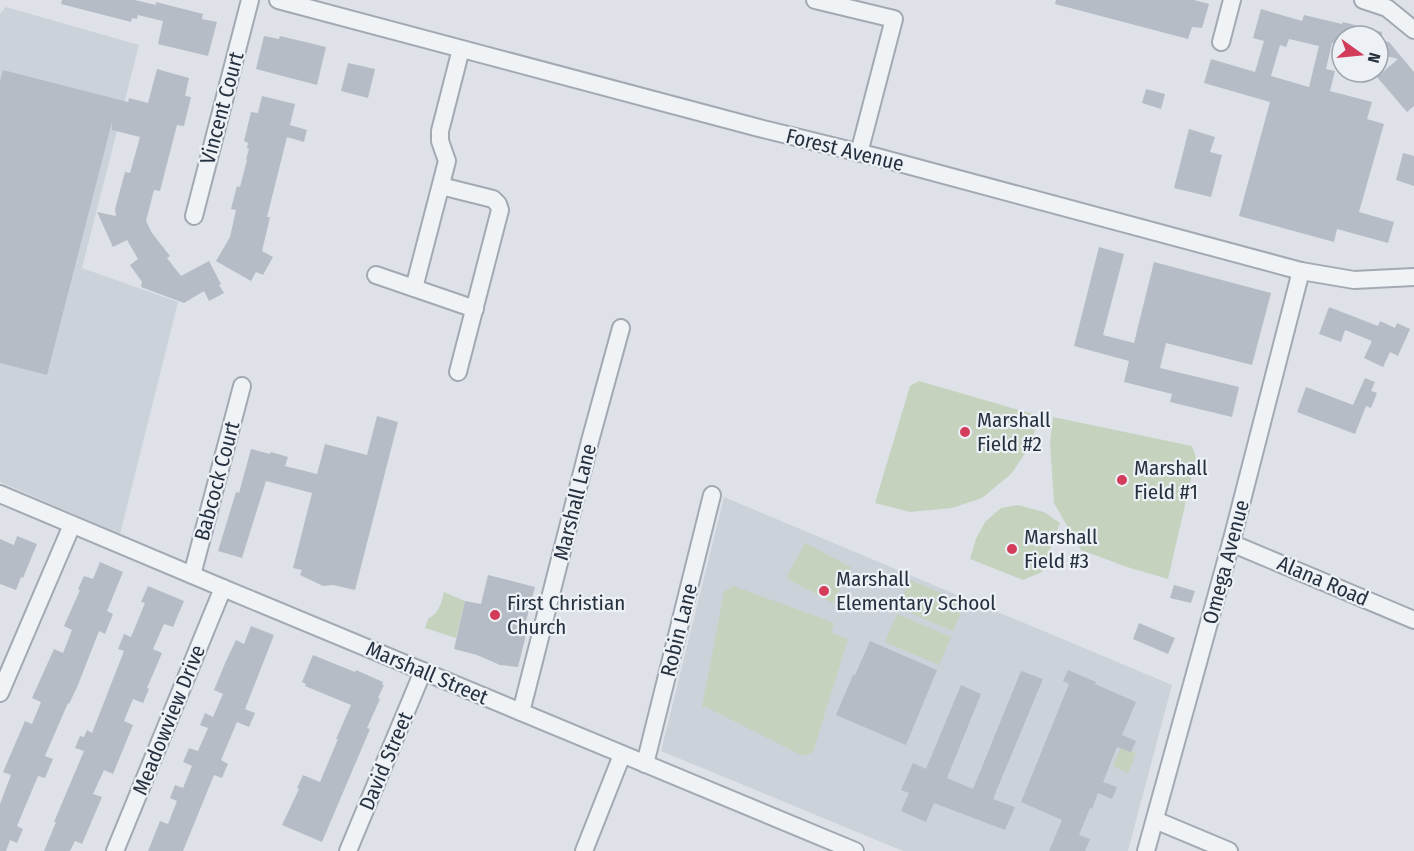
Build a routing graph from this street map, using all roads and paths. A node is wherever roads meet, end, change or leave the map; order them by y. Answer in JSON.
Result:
{"nodes":[{"id":1,"x":250,"y":0,"type":"edge"},
{"id":2,"x":278,"y":0,"type":"edge"},
{"id":3,"x":815,"y":0,"type":"edge"},
{"id":4,"x":1232,"y":0,"type":"edge"},
{"id":5,"x":1363,"y":0,"type":"edge"},
{"id":6,"x":1414,"y":30,"type":"edge"},
{"id":7,"x":1221,"y":42,"type":"dead end"},
{"id":8,"x":461,"y":49,"type":"junction"},
{"id":9,"x":859,"y":153,"type":"junction"},
{"id":10,"x":441,"y":186,"type":"junction"},
{"id":11,"x":194,"y":216,"type":"dead end"},
{"id":12,"x":1301,"y":271,"type":"junction"},
{"id":13,"x":376,"y":275,"type":"dead end"},
{"id":14,"x":1414,"y":277,"type":"edge"},
{"id":15,"x":414,"y":288,"type":"junction"},
{"id":16,"x":475,"y":309,"type":"junction"},
{"id":17,"x":621,"y":328,"type":"dead end"},
{"id":18,"x":458,"y":372,"type":"dead end"},
{"id":19,"x":242,"y":386,"type":"dead end"},
{"id":20,"x":0,"y":494,"type":"edge"},
{"id":21,"x":712,"y":495,"type":"dead end"},
{"id":22,"x":72,"y":525,"type":"junction"},
{"id":23,"x":1232,"y":543,"type":"junction"},
{"id":24,"x":192,"y":575,"type":"junction"},
{"id":25,"x":223,"y":588,"type":"junction"},
{"id":26,"x":1414,"y":620,"type":"edge"},
{"id":27,"x":423,"y":671,"type":"junction"},
{"id":28,"x":0,"y":693,"type":"edge"},
{"id":29,"x":521,"y":712,"type":"junction"},
{"id":30,"x":622,"y":755,"type":"junction"},
{"id":31,"x":645,"y":764,"type":"junction"},
{"id":32,"x":1155,"y":820,"type":"junction"},
{"id":33,"x":115,"y":851,"type":"edge"},
{"id":34,"x":348,"y":851,"type":"edge"},
{"id":35,"x":584,"y":851,"type":"edge"},
{"id":36,"x":855,"y":851,"type":"edge"},
{"id":37,"x":1146,"y":851,"type":"edge"},
{"id":38,"x":1229,"y":851,"type":"edge"}],
"edges":[{"from":1,"to":11,"type":"street","name":"Vincent Court"},
{"from":2,"to":8,"type":"street","name":"Forest Avenue"},
{"from":3,"to":9,"type":"street"},
{"from":4,"to":7,"type":"street"},
{"from":5,"to":6,"type":"street"},
{"from":8,"to":9,"type":"street","name":"Forest Avenue"},
{"from":8,"to":10,"type":"street"},
{"from":9,"to":12,"type":"street","name":"Forest Avenue"},
{"from":10,"to":15,"type":"street"},
{"from":10,"to":16,"type":"street"},
{"from":12,"to":14,"type":"street","name":"Forest Avenue"},
{"from":12,"to":23,"type":"street","name":"Omega Avenue"},
{"from":13,"to":15,"type":"street"},
{"from":15,"to":16,"type":"street"},
{"from":16,"to":18,"type":"street"},
{"from":17,"to":29,"type":"street","name":"Marshall Lane"},
{"from":19,"to":24,"type":"street","name":"Babcock Court"},
{"from":20,"to":22,"type":"street","name":"Marshall Street"},
{"from":21,"to":31,"type":"street","name":"Robin Lane"},
{"from":22,"to":24,"type":"street","name":"Marshall Street"},
{"from":22,"to":28,"type":"street"},
{"from":23,"to":26,"type":"street","name":"Alana Road"},
{"from":23,"to":32,"type":"street","name":"Omega Avenue"},
{"from":24,"to":25,"type":"street","name":"Marshall Street"},
{"from":25,"to":27,"type":"street","name":"Marshall Street"},
{"from":25,"to":33,"type":"street","name":"Meadowview Drive"},
{"from":27,"to":29,"type":"street","name":"Marshall Street"},
{"from":27,"to":34,"type":"street","name":"David Street"},
{"from":29,"to":30,"type":"street","name":"Marshall Street"},
{"from":30,"to":31,"type":"street","name":"Marshall Street"},
{"from":30,"to":35,"type":"street"},
{"from":31,"to":36,"type":"street","name":"Marshall Street"},
{"from":32,"to":37,"type":"street","name":"Omega Avenue"},
{"from":32,"to":38,"type":"street"}]}
